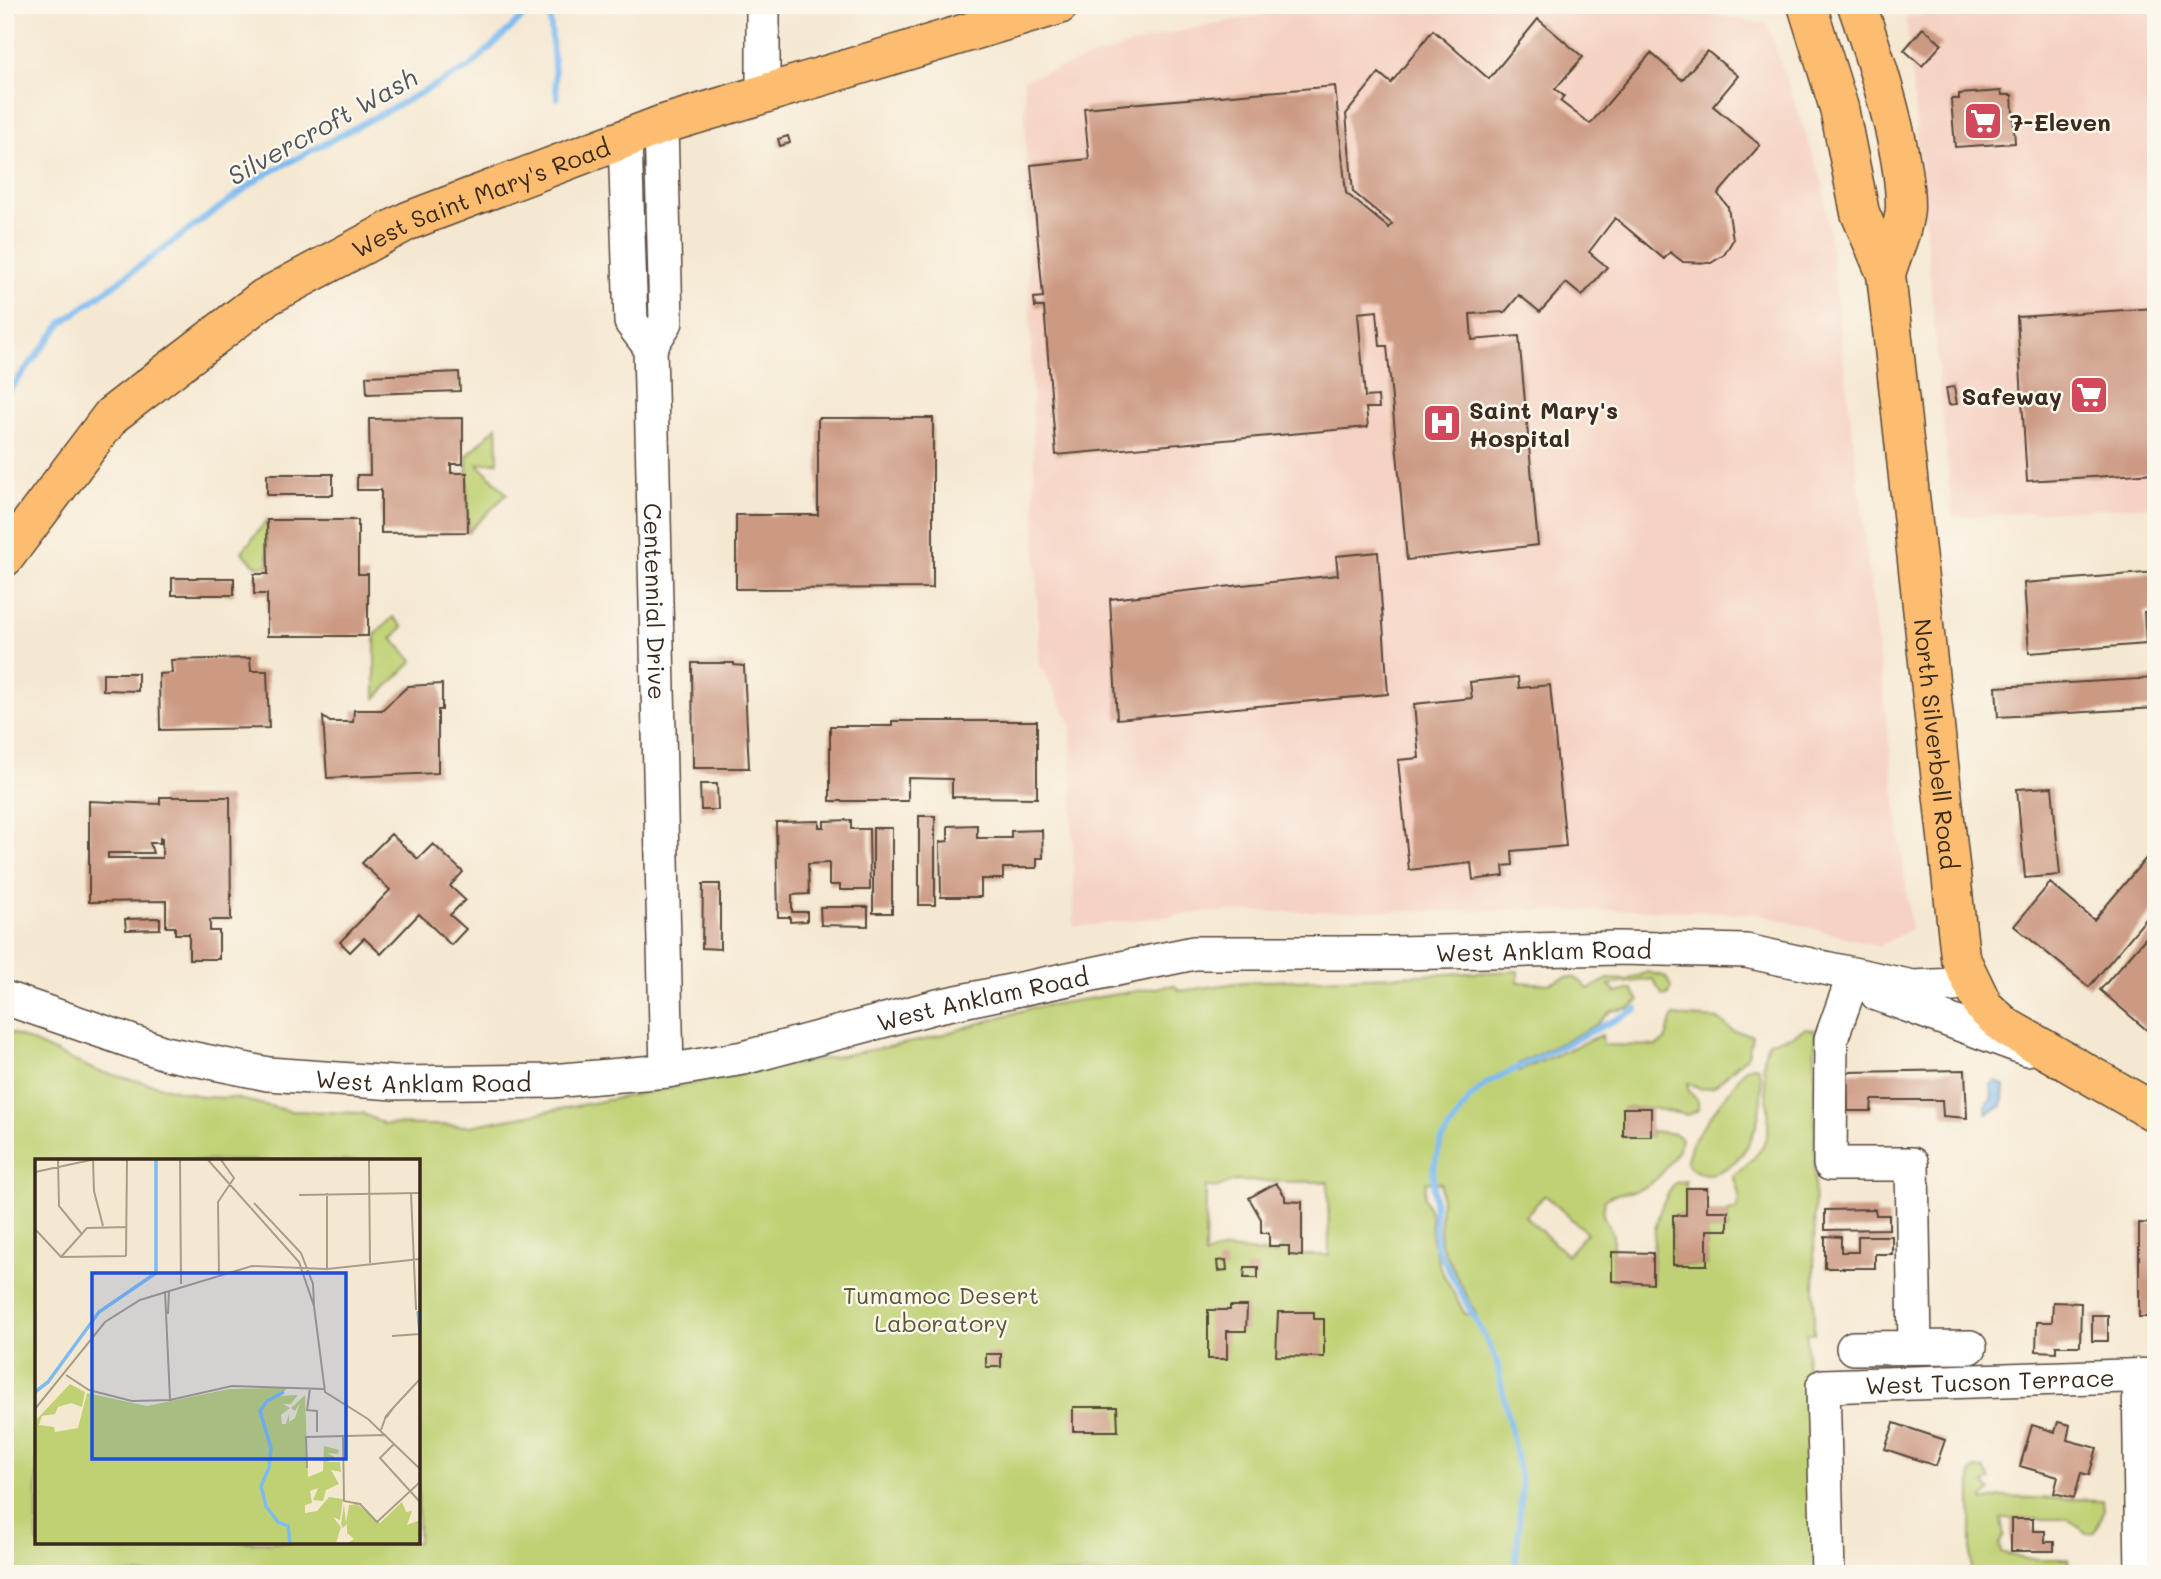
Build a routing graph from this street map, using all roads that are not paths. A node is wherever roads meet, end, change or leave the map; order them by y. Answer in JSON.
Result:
{"nodes":[{"id":1,"x":763,"y":5,"type":"edge"},
{"id":2,"x":1059,"y":5,"type":"edge"},
{"id":3,"x":1807,"y":5,"type":"edge"},
{"id":4,"x":1857,"y":5,"type":"edge"},
{"id":5,"x":763,"y":93,"type":"junction"},
{"id":6,"x":661,"y":125,"type":"junction"},
{"id":7,"x":625,"y":139,"type":"junction"},
{"id":8,"x":1886,"y":274,"type":"junction"},
{"id":9,"x":650,"y":347,"type":"junction"},
{"id":10,"x":5,"y":557,"type":"edge"},
{"id":11,"x":1852,"y":979,"type":"junction"},
{"id":12,"x":1970,"y":979,"type":"junction"},
{"id":13,"x":5,"y":999,"type":"edge"},
{"id":14,"x":2068,"y":1063,"type":"junction"},
{"id":15,"x":667,"y":1071,"type":"junction"},
{"id":16,"x":2156,"y":1113,"type":"edge"},
{"id":17,"x":1915,"y":1347,"type":"junction"},
{"id":18,"x":1853,"y":1348,"type":"dead end"},
{"id":19,"x":1970,"y":1348,"type":"dead end"},
{"id":20,"x":2147,"y":1376,"type":"edge"},
{"id":21,"x":1828,"y":1574,"type":"edge"},
{"id":22,"x":2142,"y":1574,"type":"edge"}],
"edges":[{"from":1,"to":5,"type":"street"},
{"from":2,"to":5,"type":"main road","name":"West Saint Mary's Road"},
{"from":3,"to":8,"type":"main road","name":"North Silverbell Road"},
{"from":4,"to":8,"type":"main road","name":"North Silverbell Road"},
{"from":5,"to":6,"type":"main road","name":"West Saint Mary's Road"},
{"from":6,"to":7,"type":"main road","name":"West Saint Mary's Road"},
{"from":6,"to":9,"type":"street"},
{"from":7,"to":9,"type":"street"},
{"from":7,"to":10,"type":"main road","name":"West Saint Mary's Road"},
{"from":8,"to":12,"type":"main road","name":"North Silverbell Road"},
{"from":9,"to":15,"type":"street","name":"Centennial Drive"},
{"from":11,"to":12,"type":"street","name":"West Anklam Road"},
{"from":11,"to":14,"type":"street"},
{"from":11,"to":15,"type":"street","name":"West Anklam Road"},
{"from":11,"to":17,"type":"street"},
{"from":12,"to":14,"type":"main road","name":"North Silverbell Road"},
{"from":13,"to":15,"type":"street","name":"West Anklam Road"},
{"from":14,"to":16,"type":"main road","name":"North Silverbell Road"},
{"from":17,"to":18,"type":"street"},
{"from":17,"to":19,"type":"street"},
{"from":20,"to":21,"type":"street","name":"West Tucson Terrace"},
{"from":20,"to":22,"type":"street"}]}
